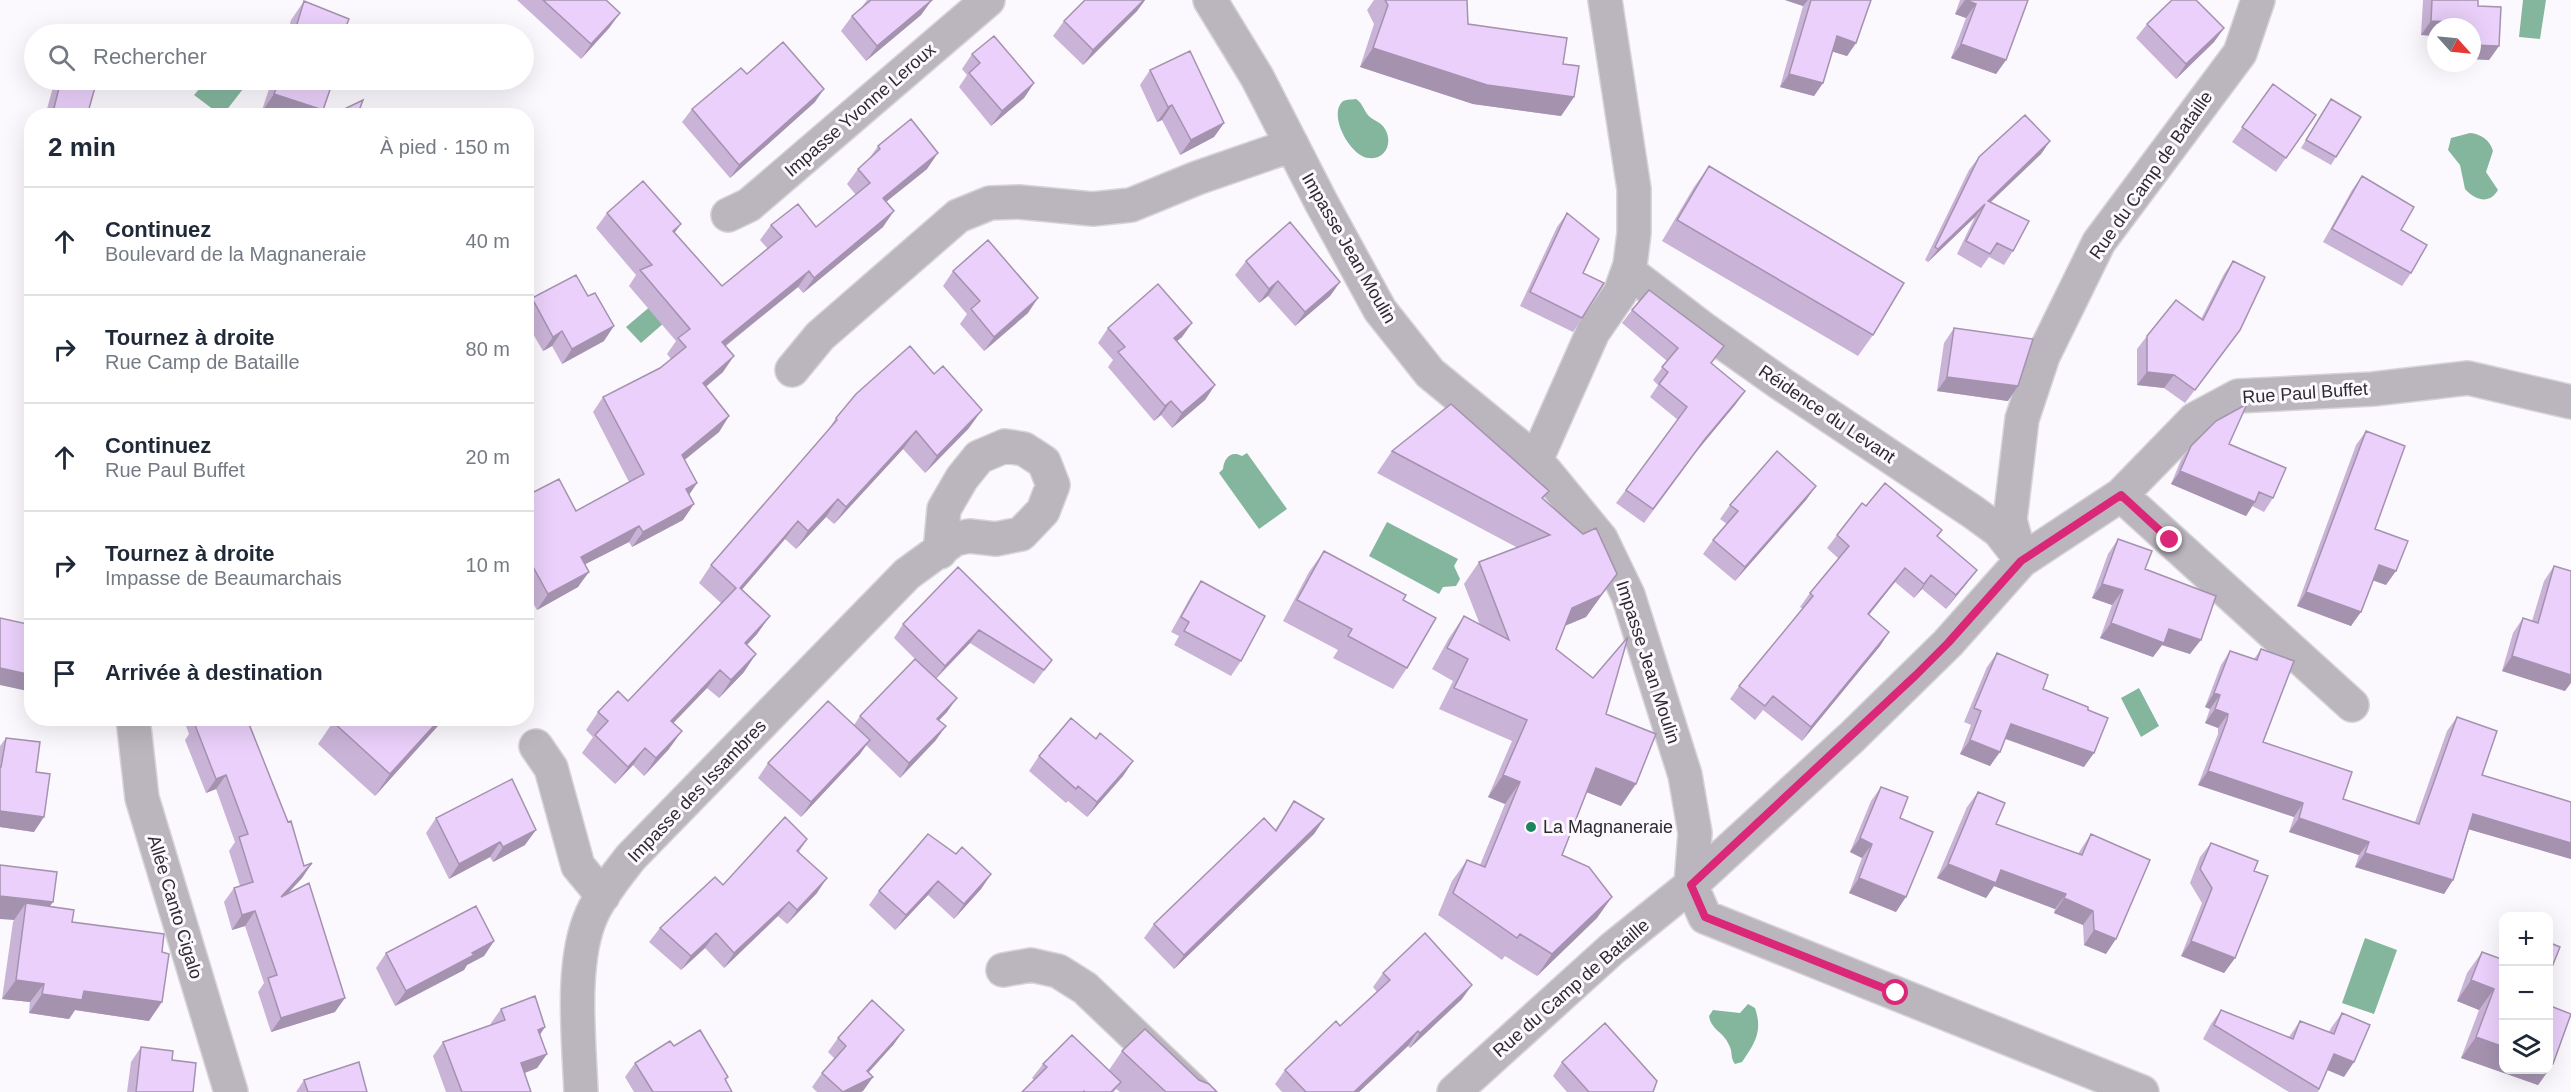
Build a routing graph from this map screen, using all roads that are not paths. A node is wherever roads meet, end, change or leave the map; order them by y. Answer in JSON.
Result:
{"nodes":[{"id":1,"x":988,"y":0,"type":"edge"},
{"id":2,"x":1210,"y":0,"type":"edge"},
{"id":3,"x":1605,"y":0,"type":"edge"},
{"id":4,"x":2258,"y":0,"type":"edge"},
{"id":5,"x":1292,"y":145,"type":"junction"},
{"id":6,"x":728,"y":215,"type":"dead end"},
{"id":7,"x":1628,"y":271,"type":"junction"},
{"id":8,"x":792,"y":370,"type":"dead end"},
{"id":9,"x":2571,"y":402,"type":"edge"},
{"id":10,"x":1536,"y":460,"type":"junction"},
{"id":11,"x":2121,"y":495,"type":"junction"},
{"id":12,"x":940,"y":552,"type":"dead end"},
{"id":13,"x":2021,"y":561,"type":"junction"},
{"id":14,"x":2352,"y":705,"type":"dead end"},
{"id":15,"x":134,"y":726,"type":"edge"},
{"id":16,"x":536,"y":746,"type":"dead end"},
{"id":17,"x":1691,"y":885,"type":"junction"},
{"id":18,"x":603,"y":896,"type":"junction"},
{"id":19,"x":1003,"y":970,"type":"dead end"},
{"id":20,"x":231,"y":1092,"type":"edge"},
{"id":21,"x":581,"y":1092,"type":"edge"},
{"id":22,"x":1194,"y":1092,"type":"edge"},
{"id":23,"x":1454,"y":1092,"type":"edge"},
{"id":24,"x":2142,"y":1092,"type":"edge"}],
"edges":[{"from":1,"to":6,"type":"street","name":"Impasse Yvonne Leroux"},
{"from":2,"to":5,"type":"street","name":"Impasse Jean Moulin"},
{"from":3,"to":7,"type":"street"},
{"from":4,"to":13,"type":"street","name":"Rue du Camp de Bataille"},
{"from":5,"to":8,"type":"street"},
{"from":5,"to":10,"type":"street","name":"Impasse Jean Moulin"},
{"from":7,"to":10,"type":"street"},
{"from":7,"to":13,"type":"street","name":"Réidence du Levant"},
{"from":9,"to":11,"type":"street","name":"Rue Paul Buffet"},
{"from":10,"to":17,"type":"street","name":"Impasse Jean Moulin"},
{"from":11,"to":13,"type":"street","name":"Rue Paul Buffet"},
{"from":11,"to":14,"type":"street"},
{"from":12,"to":18,"type":"street","name":"Impasse des Issambres"},
{"from":13,"to":17,"type":"street","name":"Rue du Camp de Bataille"},
{"from":15,"to":20,"type":"street","name":"Allée Canto Cigalo"},
{"from":16,"to":18,"type":"street"},
{"from":17,"to":23,"type":"street","name":"Rue du Camp de Bataille"},
{"from":17,"to":24,"type":"street"},
{"from":18,"to":21,"type":"street","name":"Impasse des Issambres"},
{"from":19,"to":22,"type":"street"}]}
